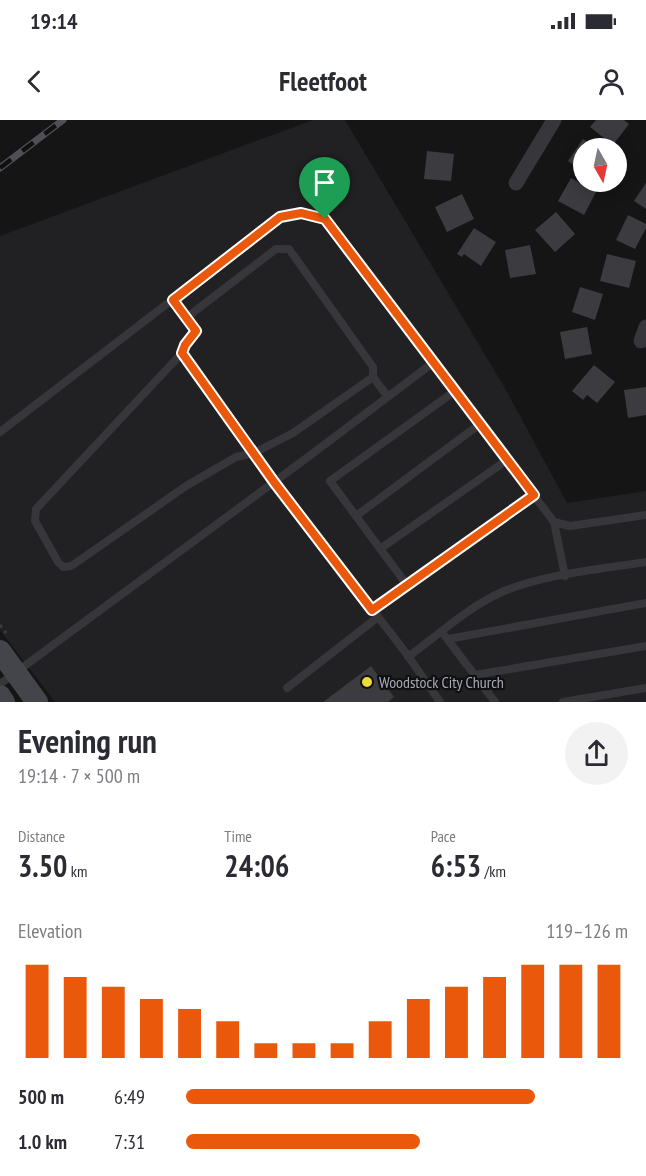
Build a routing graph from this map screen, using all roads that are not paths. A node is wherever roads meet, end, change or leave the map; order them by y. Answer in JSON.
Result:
{"nodes":[{"id":1,"x":554,"y":120,"type":"edge"},
{"id":2,"x":516,"y":183,"type":"dead end"},
{"id":3,"x":173,"y":300,"type":"junction"},
{"id":4,"x":186,"y":318,"type":"junction"},
{"id":5,"x":182,"y":353,"type":"junction"},
{"id":6,"x":434,"y":362,"type":"junction"},
{"id":7,"x":373,"y":377,"type":"junction"},
{"id":8,"x":455,"y":392,"type":"junction"},
{"id":9,"x":388,"y":397,"type":"junction"},
{"id":10,"x":480,"y":423,"type":"junction"},
{"id":11,"x":0,"y":432,"type":"edge"},
{"id":12,"x":254,"y":453,"type":"junction"},
{"id":13,"x":507,"y":460,"type":"junction"},
{"id":14,"x":274,"y":482,"type":"junction"},
{"id":15,"x":534,"y":495,"type":"junction"},
{"id":16,"x":646,"y":515,"type":"edge"},
{"id":17,"x":356,"y":516,"type":"junction"},
{"id":18,"x":554,"y":522,"type":"junction"},
{"id":19,"x":380,"y":549,"type":"junction"},
{"id":20,"x":646,"y":562,"type":"edge"},
{"id":21,"x":565,"y":576,"type":"junction"},
{"id":22,"x":407,"y":585,"type":"junction"},
{"id":23,"x":646,"y":603,"type":"edge"},
{"id":24,"x":372,"y":610,"type":"junction"},
{"id":25,"x":378,"y":617,"type":"junction"},
{"id":26,"x":442,"y":632,"type":"junction"},
{"id":27,"x":448,"y":639,"type":"junction"},
{"id":28,"x":646,"y":645,"type":"edge"},
{"id":29,"x":0,"y":651,"type":"edge"},
{"id":30,"x":408,"y":657,"type":"junction"},
{"id":31,"x":475,"y":675,"type":"junction"},
{"id":32,"x":8,"y":679,"type":"edge"},
{"id":33,"x":287,"y":688,"type":"dead end"},
{"id":34,"x":646,"y":688,"type":"edge"},
{"id":35,"x":0,"y":696,"type":"edge"},
{"id":36,"x":4,"y":702,"type":"edge"},
{"id":37,"x":37,"y":702,"type":"edge"},
{"id":38,"x":440,"y":702,"type":"edge"},
{"id":39,"x":495,"y":702,"type":"edge"},
{"id":40,"x":563,"y":702,"type":"edge"}],
"edges":[{"from":1,"to":2,"type":"street"},
{"from":3,"to":4,"type":"lane"},
{"from":3,"to":6,"type":"lane"},
{"from":3,"to":11,"type":"lane"},
{"from":4,"to":5,"type":"lane"},
{"from":4,"to":7,"type":"lane"},
{"from":5,"to":12,"type":"lane"},
{"from":5,"to":12,"type":"lane"},
{"from":6,"to":8,"type":"lane"},
{"from":6,"to":9,"type":"lane"},
{"from":7,"to":9,"type":"lane"},
{"from":7,"to":12,"type":"lane"},
{"from":8,"to":10,"type":"lane"},
{"from":8,"to":17,"type":"lane"},
{"from":9,"to":14,"type":"lane"},
{"from":10,"to":13,"type":"lane"},
{"from":10,"to":17,"type":"lane"},
{"from":12,"to":14,"type":"lane"},
{"from":13,"to":15,"type":"lane"},
{"from":13,"to":19,"type":"lane"},
{"from":14,"to":24,"type":"lane"},
{"from":14,"to":32,"type":"lane"},
{"from":15,"to":18,"type":"lane"},
{"from":15,"to":22,"type":"lane"},
{"from":16,"to":18,"type":"lane"},
{"from":17,"to":19,"type":"lane"},
{"from":18,"to":21,"type":"lane"},
{"from":19,"to":22,"type":"lane"},
{"from":20,"to":21,"type":"lane"},
{"from":21,"to":26,"type":"lane"},
{"from":22,"to":24,"type":"lane"},
{"from":23,"to":27,"type":"lane"},
{"from":24,"to":25,"type":"lane"},
{"from":25,"to":30,"type":"lane"},
{"from":25,"to":33,"type":"lane"},
{"from":26,"to":27,"type":"lane"},
{"from":26,"to":30,"type":"lane"},
{"from":27,"to":31,"type":"lane"},
{"from":28,"to":31,"type":"lane"},
{"from":29,"to":32,"type":"main road"},
{"from":30,"to":38,"type":"lane"},
{"from":31,"to":39,"type":"lane"},
{"from":32,"to":37,"type":"main road"},
{"from":34,"to":40,"type":"lane"},
{"from":35,"to":36,"type":"main road"}]}
